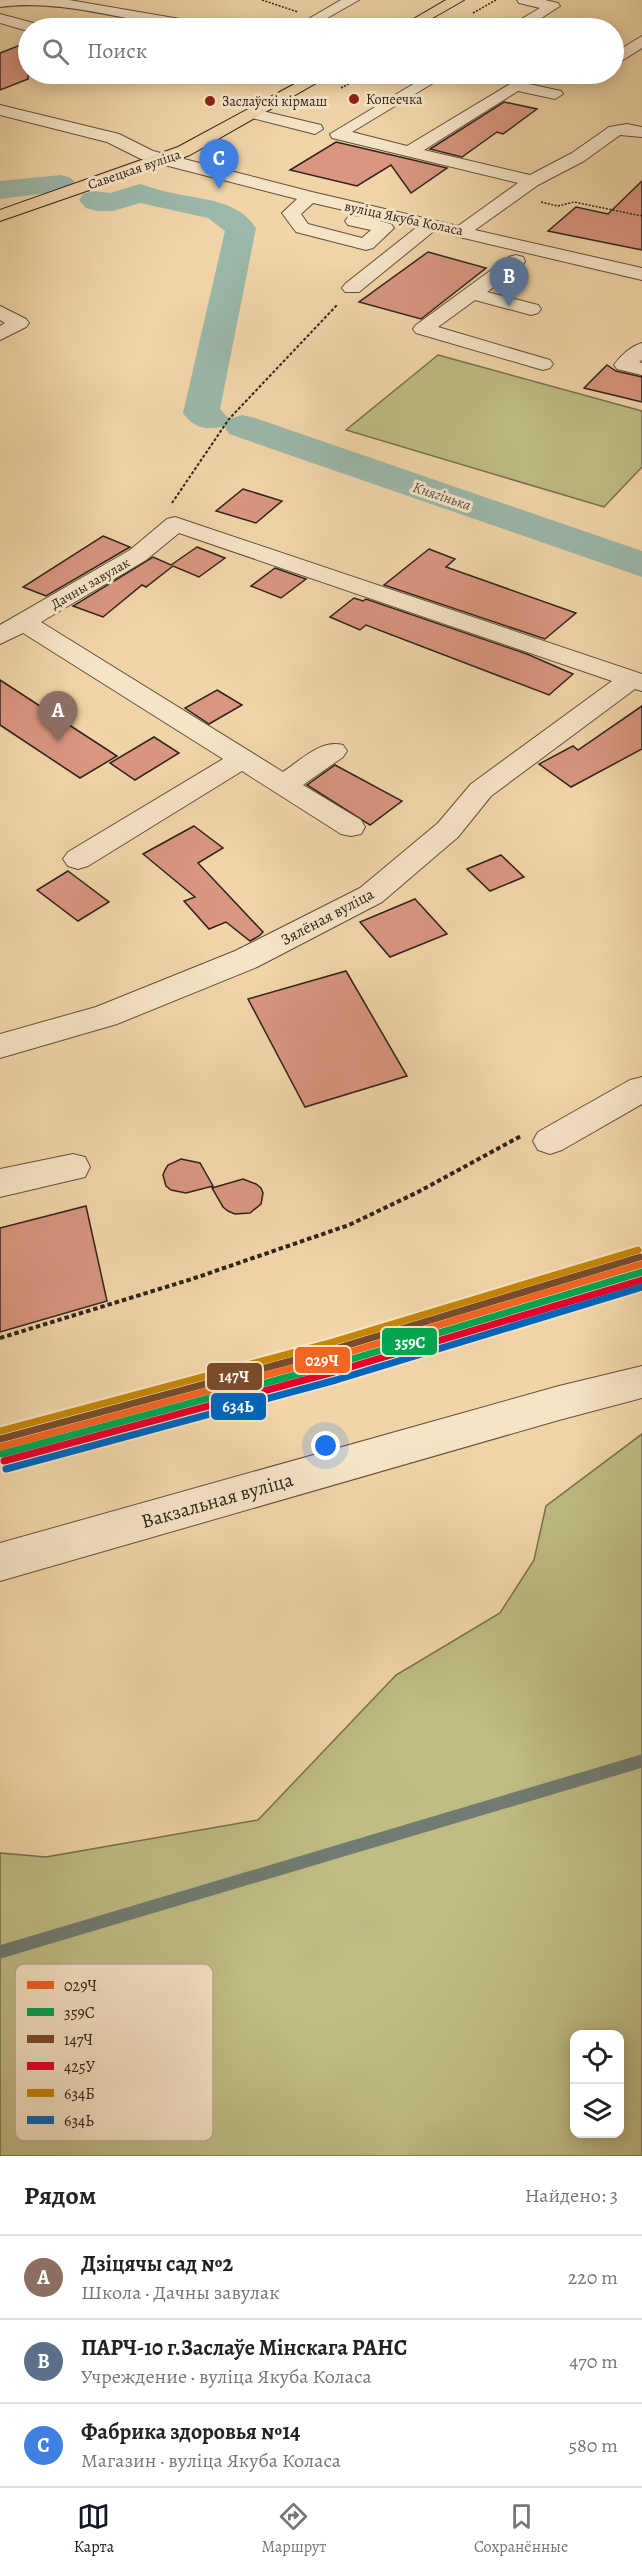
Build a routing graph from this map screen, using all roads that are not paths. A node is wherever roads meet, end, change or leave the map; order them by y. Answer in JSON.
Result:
{"nodes":[{"id":1,"x":352,"y":0,"type":"edge"},
{"id":2,"x":457,"y":0,"type":"edge"},
{"id":3,"x":524,"y":0,"type":"edge"},
{"id":4,"x":0,"y":3,"type":"edge"},
{"id":5,"x":559,"y":3,"type":"edge"},
{"id":6,"x":0,"y":18,"type":"edge"},
{"id":7,"x":150,"y":18,"type":"edge"},
{"id":8,"x":317,"y":18,"type":"dead end"},
{"id":9,"x":424,"y":18,"type":"edge"},
{"id":10,"x":533,"y":18,"type":"edge"},
{"id":11,"x":18,"y":23,"type":"edge"},
{"id":12,"x":642,"y":41,"type":"edge"},
{"id":13,"x":624,"y":53,"type":"edge"},
{"id":14,"x":306,"y":84,"type":"edge"},
{"id":15,"x":423,"y":84,"type":"edge"},
{"id":16,"x":555,"y":94,"type":"dead end"},
{"id":17,"x":0,"y":110,"type":"edge"},
{"id":18,"x":254,"y":114,"type":"junction"},
{"id":19,"x":26,"y":115,"type":"junction"},
{"id":20,"x":0,"y":123,"type":"edge"},
{"id":21,"x":315,"y":129,"type":"dead end"},
{"id":22,"x":138,"y":131,"type":"dead end"},
{"id":23,"x":642,"y":132,"type":"edge"},
{"id":24,"x":118,"y":140,"type":"junction"},
{"id":25,"x":408,"y":152,"type":"junction"},
{"id":26,"x":167,"y":158,"type":"junction"},
{"id":27,"x":532,"y":181,"type":"junction"},
{"id":28,"x":0,"y":216,"type":"edge"},
{"id":29,"x":424,"y":230,"type":"junction"},
{"id":30,"x":462,"y":231,"type":"junction"},
{"id":31,"x":516,"y":261,"type":"junction"},
{"id":32,"x":642,"y":274,"type":"edge"},
{"id":33,"x":621,"y":287,"type":"dead end"},
{"id":34,"x":352,"y":288,"type":"road end"},
{"id":35,"x":473,"y":294,"type":"junction"},
{"id":36,"x":531,"y":309,"type":"dead end"},
{"id":37,"x":0,"y":312,"type":"edge"},
{"id":38,"x":0,"y":334,"type":"edge"},
{"id":39,"x":642,"y":349,"type":"edge"},
{"id":40,"x":543,"y":364,"type":"dead end"},
{"id":41,"x":642,"y":369,"type":"edge"},
{"id":42,"x":175,"y":525,"type":"joint"},
{"id":43,"x":23,"y":622,"type":"junction"},
{"id":44,"x":0,"y":636,"type":"edge"},
{"id":45,"x":637,"y":681,"type":"edge"},
{"id":46,"x":333,"y":751,"type":"dead end"},
{"id":47,"x":242,"y":759,"type":"junction"},
{"id":48,"x":284,"y":785,"type":"junction"},
{"id":49,"x":351,"y":827,"type":"dead end"},
{"id":50,"x":78,"y":859,"type":"dead end"},
{"id":51,"x":0,"y":1046,"type":"edge"},
{"id":52,"x":642,"y":1089,"type":"edge"},
{"id":53,"x":540,"y":1136,"type":"road end"},
{"id":54,"x":73,"y":1167,"type":"dead end"},
{"id":55,"x":0,"y":1184,"type":"edge"},
{"id":56,"x":642,"y":1382,"type":"edge"},
{"id":57,"x":0,"y":1562,"type":"edge"}],
"edges":[{"from":1,"to":8,"type":"street"},
{"from":2,"to":9,"type":"main road"},
{"from":3,"to":5,"type":"street"},
{"from":4,"to":7,"type":"street"},
{"from":5,"to":10,"type":"street"},
{"from":6,"to":11,"type":"street"},
{"from":12,"to":13,"type":"street"},
{"from":14,"to":18,"type":"main road","name":"Савецкая вуліца"},
{"from":15,"to":25,"type":"street"},
{"from":16,"to":25,"type":"street"},
{"from":17,"to":19,"type":"street","name":"вуліца Якуба Коласа"},
{"from":18,"to":21,"type":"street"},
{"from":18,"to":26,"type":"main road","name":"Савецкая вуліца"},
{"from":19,"to":20,"type":"street"},
{"from":19,"to":24,"type":"street","name":"вуліца Якуба Коласа"},
{"from":22,"to":24,"type":"street"},
{"from":23,"to":27,"type":"street"},
{"from":24,"to":26,"type":"street","name":"вуліца Якуба Коласа"},
{"from":25,"to":27,"type":"street"},
{"from":26,"to":28,"type":"main road","name":"Савецкая вуліца"},
{"from":26,"to":29,"type":"street","name":"вуліца Якуба Коласа"},
{"from":27,"to":30,"type":"street"},
{"from":29,"to":30,"type":"street","name":"вуліца Якуба Коласа"},
{"from":29,"to":31,"type":"street"},
{"from":29,"to":34,"type":"street"},
{"from":30,"to":32,"type":"street","name":"вуліца Якуба Коласа"},
{"from":31,"to":33,"type":"street"},
{"from":31,"to":35,"type":"street"},
{"from":35,"to":36,"type":"street"},
{"from":35,"to":40,"type":"street"},
{"from":37,"to":38,"type":"street"},
{"from":39,"to":41,"type":"street"},
{"from":42,"to":43,"type":"street","name":"Дачны завулак"},
{"from":42,"to":45,"type":"street","name":"Зялёная вуліца"},
{"from":43,"to":44,"type":"street","name":"Дачны завулак"},
{"from":43,"to":47,"type":"street"},
{"from":45,"to":51,"type":"street","name":"Зялёная вуліца"},
{"from":46,"to":48,"type":"street"},
{"from":47,"to":48,"type":"street"},
{"from":47,"to":50,"type":"street"},
{"from":48,"to":49,"type":"street"},
{"from":52,"to":53,"type":"street"},
{"from":54,"to":55,"type":"street"},
{"from":56,"to":57,"type":"street","name":"Вакзальная вуліца"}]}
